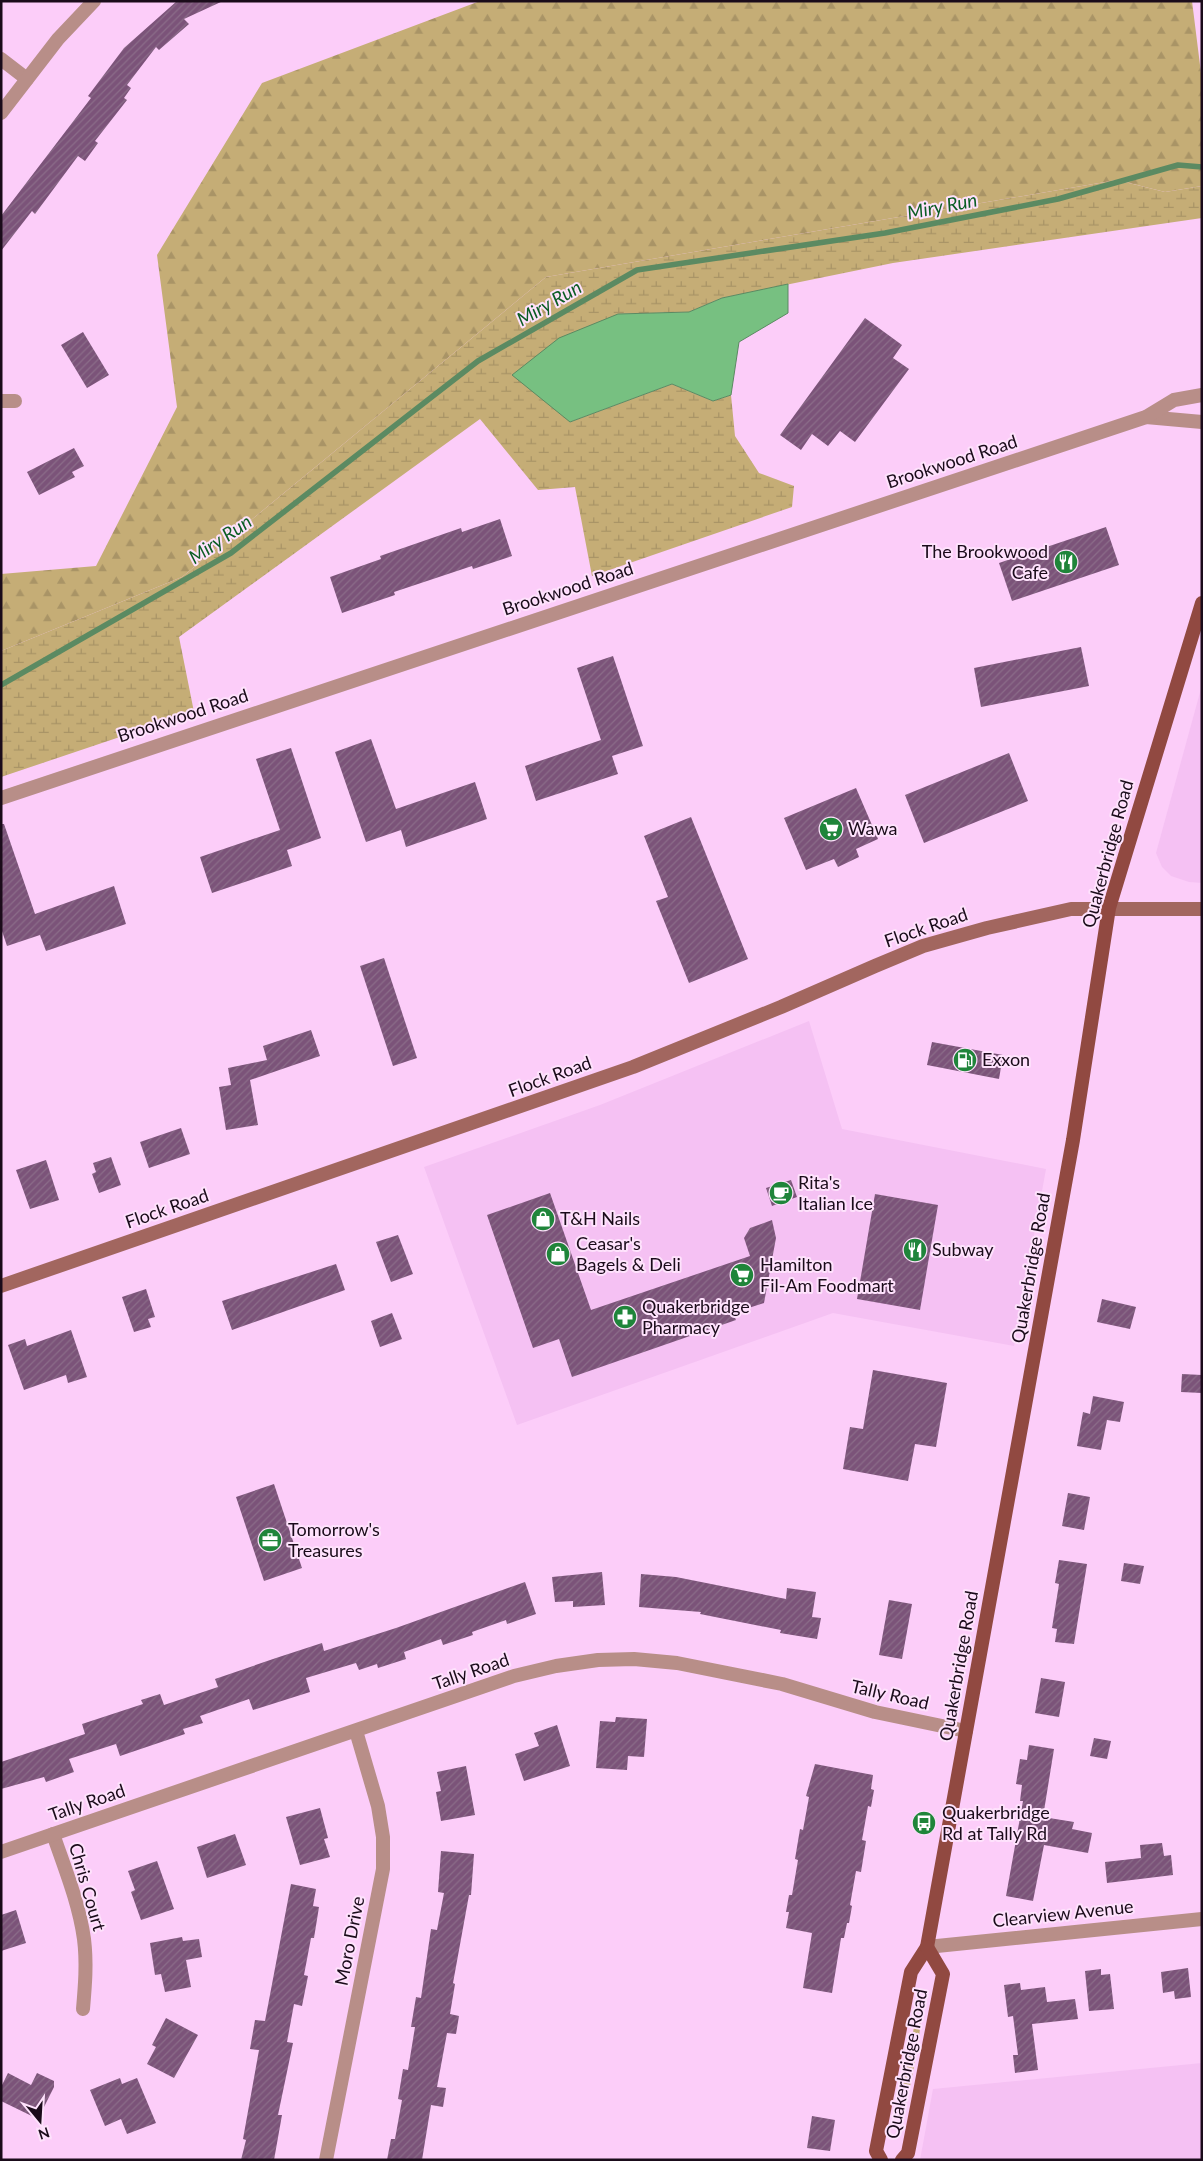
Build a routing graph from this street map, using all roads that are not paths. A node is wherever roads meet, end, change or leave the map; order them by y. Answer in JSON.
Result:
{"nodes":[{"id":1,"x":94,"y":1,"type":"edge"},
{"id":2,"x":1,"y":58,"type":"edge"},
{"id":3,"x":27,"y":79,"type":"junction"},
{"id":4,"x":1,"y":113,"type":"edge"},
{"id":5,"x":1202,"y":394,"type":"edge"},
{"id":6,"x":1146,"y":417,"type":"junction"},
{"id":7,"x":1202,"y":422,"type":"edge"},
{"id":8,"x":1202,"y":603,"type":"edge"},
{"id":9,"x":1,"y":798,"type":"edge"},
{"id":10,"x":1109,"y":908,"type":"junction"},
{"id":11,"x":1202,"y":909,"type":"edge"},
{"id":12,"x":1,"y":1286,"type":"edge"},
{"id":13,"x":356,"y":1731,"type":"junction"},
{"id":14,"x":966,"y":1731,"type":"junction"},
{"id":15,"x":53,"y":1834,"type":"junction"},
{"id":16,"x":1,"y":1852,"type":"edge"},
{"id":17,"x":1202,"y":1919,"type":"edge"},
{"id":18,"x":927,"y":1947,"type":"junction"},
{"id":19,"x":83,"y":2010,"type":"dead end"},
{"id":20,"x":326,"y":2160,"type":"edge"},
{"id":21,"x":881,"y":2160,"type":"edge"},
{"id":22,"x":902,"y":2160,"type":"edge"}],
"edges":[{"from":1,"to":3,"type":"street"},
{"from":2,"to":3,"type":"street"},
{"from":3,"to":4,"type":"street"},
{"from":5,"to":6,"type":"street","name":"Brookwood Road"},
{"from":6,"to":7,"type":"street","name":"Brookwood Road"},
{"from":6,"to":9,"type":"street","name":"Brookwood Road"},
{"from":8,"to":10,"type":"main road","name":"Quakerbridge Road"},
{"from":10,"to":11,"type":"main road","name":"Flock Road"},
{"from":10,"to":12,"type":"main road","name":"Flock Road"},
{"from":10,"to":14,"type":"main road","name":"Quakerbridge Road"},
{"from":13,"to":14,"type":"street","name":"Tally Road"},
{"from":13,"to":15,"type":"street","name":"Tally Road"},
{"from":13,"to":20,"type":"street","name":"Moro Drive"},
{"from":14,"to":18,"type":"main road","name":"Quakerbridge Road"},
{"from":15,"to":16,"type":"street","name":"Tally Road"},
{"from":15,"to":19,"type":"street","name":"Chris Court"},
{"from":17,"to":18,"type":"street","name":"Clearview Avenue"},
{"from":18,"to":21,"type":"main road","name":"Quakerbridge Road"},
{"from":18,"to":22,"type":"main road","name":"Quakerbridge Road"}]}
